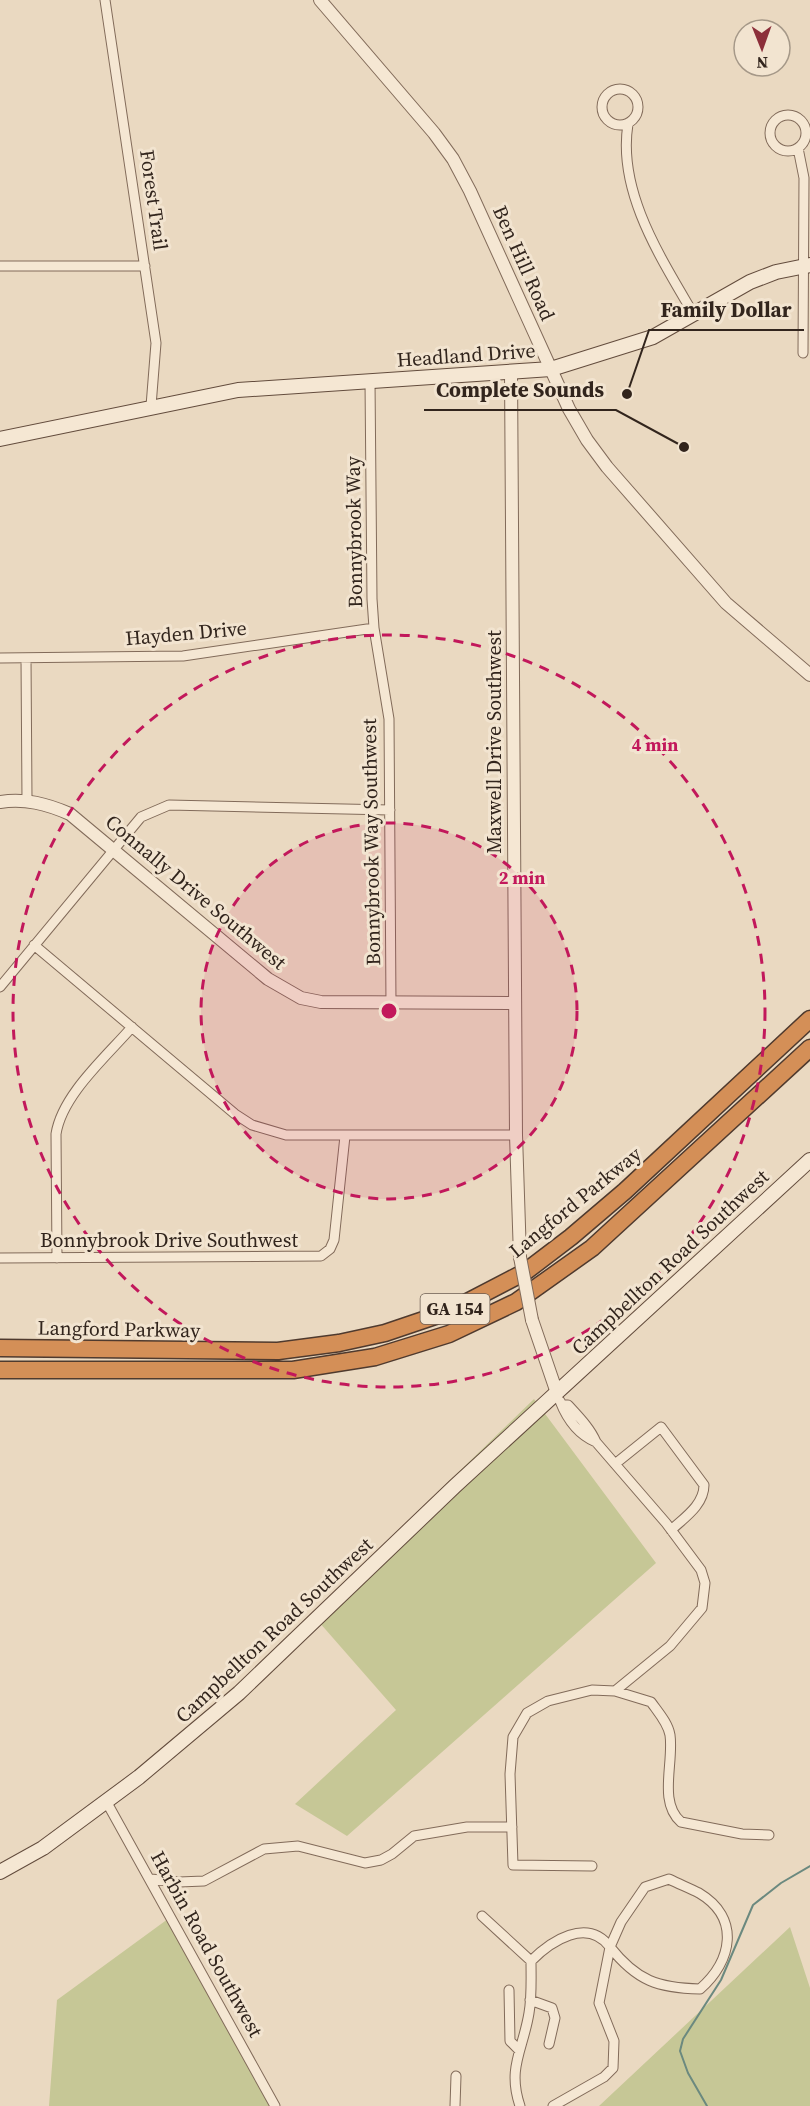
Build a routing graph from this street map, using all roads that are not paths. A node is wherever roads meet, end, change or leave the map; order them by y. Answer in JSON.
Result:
{"nodes":[{"id":1,"x":105,"y":0,"type":"edge"},
{"id":2,"x":320,"y":0,"type":"edge"},
{"id":3,"x":627,"y":124,"type":"dead end"},
{"id":4,"x":798,"y":148,"type":"junction"},
{"id":5,"x":807,"y":265,"type":"edge"},
{"id":6,"x":0,"y":266,"type":"edge"},
{"id":7,"x":145,"y":266,"type":"junction"},
{"id":8,"x":694,"y":315,"type":"junction"},
{"id":9,"x":803,"y":353,"type":"dead end"},
{"id":10,"x":551,"y":369,"type":"junction"},
{"id":11,"x":511,"y":372,"type":"junction"},
{"id":12,"x":370,"y":381,"type":"junction"},
{"id":13,"x":151,"y":406,"type":"junction"},
{"id":14,"x":0,"y":439,"type":"edge"},
{"id":15,"x":374,"y":628,"type":"junction"},
{"id":16,"x":0,"y":658,"type":"edge"},
{"id":17,"x":26,"y":658,"type":"junction"},
{"id":18,"x":810,"y":675,"type":"edge"},
{"id":19,"x":383,"y":681,"type":"joint"},
{"id":20,"x":27,"y":800,"type":"junction"},
{"id":21,"x":0,"y":802,"type":"edge"},
{"id":22,"x":390,"y":810,"type":"junction"},
{"id":23,"x":113,"y":848,"type":"junction"},
{"id":24,"x":34,"y":945,"type":"junction"},
{"id":25,"x":0,"y":987,"type":"edge"},
{"id":26,"x":391,"y":1003,"type":"junction"},
{"id":27,"x":515,"y":1003,"type":"junction"},
{"id":28,"x":810,"y":1019,"type":"edge"},
{"id":29,"x":132,"y":1027,"type":"junction"},
{"id":30,"x":810,"y":1048,"type":"edge"},
{"id":31,"x":516,"y":1135,"type":"junction"},
{"id":32,"x":345,"y":1136,"type":"junction"},
{"id":33,"x":810,"y":1160,"type":"edge"},
{"id":34,"x":0,"y":1258,"type":"edge"},
{"id":35,"x":57,"y":1258,"type":"junction"},
{"id":36,"x":0,"y":1348,"type":"edge"},
{"id":37,"x":0,"y":1370,"type":"edge"},
{"id":38,"x":559,"y":1399,"type":"junction"},
{"id":39,"x":615,"y":1464,"type":"junction"},
{"id":40,"x":671,"y":1530,"type":"junction"},
{"id":41,"x":615,"y":1691,"type":"junction"},
{"id":42,"x":106,"y":1801,"type":"junction"},
{"id":43,"x":512,"y":1827,"type":"junction"},
{"id":44,"x":769,"y":1835,"type":"dead end"},
{"id":45,"x":592,"y":1866,"type":"dead end"},
{"id":46,"x":0,"y":1872,"type":"edge"},
{"id":47,"x":151,"y":1879,"type":"junction"},
{"id":48,"x":482,"y":1917,"type":"dead end"},
{"id":49,"x":610,"y":1947,"type":"junction"},
{"id":50,"x":531,"y":1961,"type":"junction"},
{"id":51,"x":509,"y":1990,"type":"dead end"},
{"id":52,"x":530,"y":2000,"type":"junction"},
{"id":53,"x":549,"y":2044,"type":"dead end"},
{"id":54,"x":519,"y":2050,"type":"junction"},
{"id":55,"x":456,"y":2076,"type":"dead end"},
{"id":56,"x":275,"y":2106,"type":"edge"},
{"id":57,"x":455,"y":2106,"type":"edge"},
{"id":58,"x":519,"y":2106,"type":"edge"},
{"id":59,"x":553,"y":2106,"type":"edge"}],
"edges":[{"from":1,"to":7,"type":"street","name":"Forest Trail"},
{"from":2,"to":10,"type":"street","name":"Ben Hill Road"},
{"from":3,"to":8,"type":"street"},
{"from":4,"to":4,"type":"street"},
{"from":4,"to":5,"type":"street"},
{"from":5,"to":8,"type":"main road","name":"Headland Drive"},
{"from":5,"to":9,"type":"street"},
{"from":6,"to":7,"type":"street"},
{"from":7,"to":13,"type":"street","name":"Forest Trail"},
{"from":8,"to":10,"type":"main road","name":"Headland Drive"},
{"from":10,"to":11,"type":"main road","name":"Headland Drive"},
{"from":10,"to":18,"type":"street","name":"Ben Hill Road"},
{"from":11,"to":12,"type":"main road","name":"Headland Drive"},
{"from":11,"to":27,"type":"street","name":"Maxwell Drive Southwest"},
{"from":12,"to":13,"type":"main road","name":"Headland Drive"},
{"from":12,"to":15,"type":"street","name":"Bonnybrook Way"},
{"from":13,"to":14,"type":"main road","name":"Headland Drive"},
{"from":15,"to":17,"type":"street","name":"Hayden Drive"},
{"from":15,"to":19,"type":"street","name":"Bonnybrook Way"},
{"from":16,"to":17,"type":"street","name":"Hayden Drive"},
{"from":17,"to":20,"type":"street"},
{"from":19,"to":22,"type":"street","name":"Bonnybrook Way Southwest"},
{"from":20,"to":21,"type":"street","name":"Connally Drive Southwest"},
{"from":20,"to":23,"type":"street","name":"Connally Drive Southwest"},
{"from":22,"to":23,"type":"street"},
{"from":22,"to":26,"type":"street","name":"Bonnybrook Way Southwest"},
{"from":23,"to":24,"type":"street"},
{"from":23,"to":26,"type":"street","name":"Connally Drive Southwest"},
{"from":24,"to":25,"type":"street"},
{"from":24,"to":29,"type":"street"},
{"from":26,"to":27,"type":"street","name":"Connally Drive Southwest"},
{"from":27,"to":31,"type":"street","name":"Maxwell Drive Southwest"},
{"from":28,"to":36,"type":"highway","name":"Langford Parkway","number":"GA 154"},
{"from":29,"to":32,"type":"street"},
{"from":29,"to":35,"type":"street"},
{"from":30,"to":37,"type":"highway","name":"Langford Parkway","number":"GA 154"},
{"from":31,"to":32,"type":"street"},
{"from":31,"to":38,"type":"street","name":"Maxwell Drive Southwest","bridge":true},
{"from":32,"to":35,"type":"street","name":"Bonnybrook Drive Southwest"},
{"from":33,"to":38,"type":"main road","name":"Campbellton Road Southwest"},
{"from":34,"to":35,"type":"street","name":"Bonnybrook Drive Southwest"},
{"from":38,"to":39,"type":"street"},
{"from":38,"to":42,"type":"main road","name":"Campbellton Road Southwest"},
{"from":39,"to":40,"type":"street"},
{"from":39,"to":40,"type":"street"},
{"from":40,"to":41,"type":"street"},
{"from":41,"to":43,"type":"street"},
{"from":41,"to":44,"type":"street"},
{"from":42,"to":46,"type":"main road","name":"Campbellton Road Southwest"},
{"from":42,"to":47,"type":"street","name":"Harbin Road Southwest"},
{"from":43,"to":45,"type":"street"},
{"from":43,"to":47,"type":"street"},
{"from":47,"to":56,"type":"street","name":"Harbin Road Southwest"},
{"from":48,"to":50,"type":"street"},
{"from":49,"to":49,"type":"street"},
{"from":49,"to":50,"type":"street"},
{"from":49,"to":59,"type":"street"},
{"from":50,"to":52,"type":"street"},
{"from":51,"to":54,"type":"street"},
{"from":52,"to":53,"type":"street"},
{"from":52,"to":54,"type":"street"},
{"from":54,"to":58,"type":"street"},
{"from":55,"to":57,"type":"street"}]}
